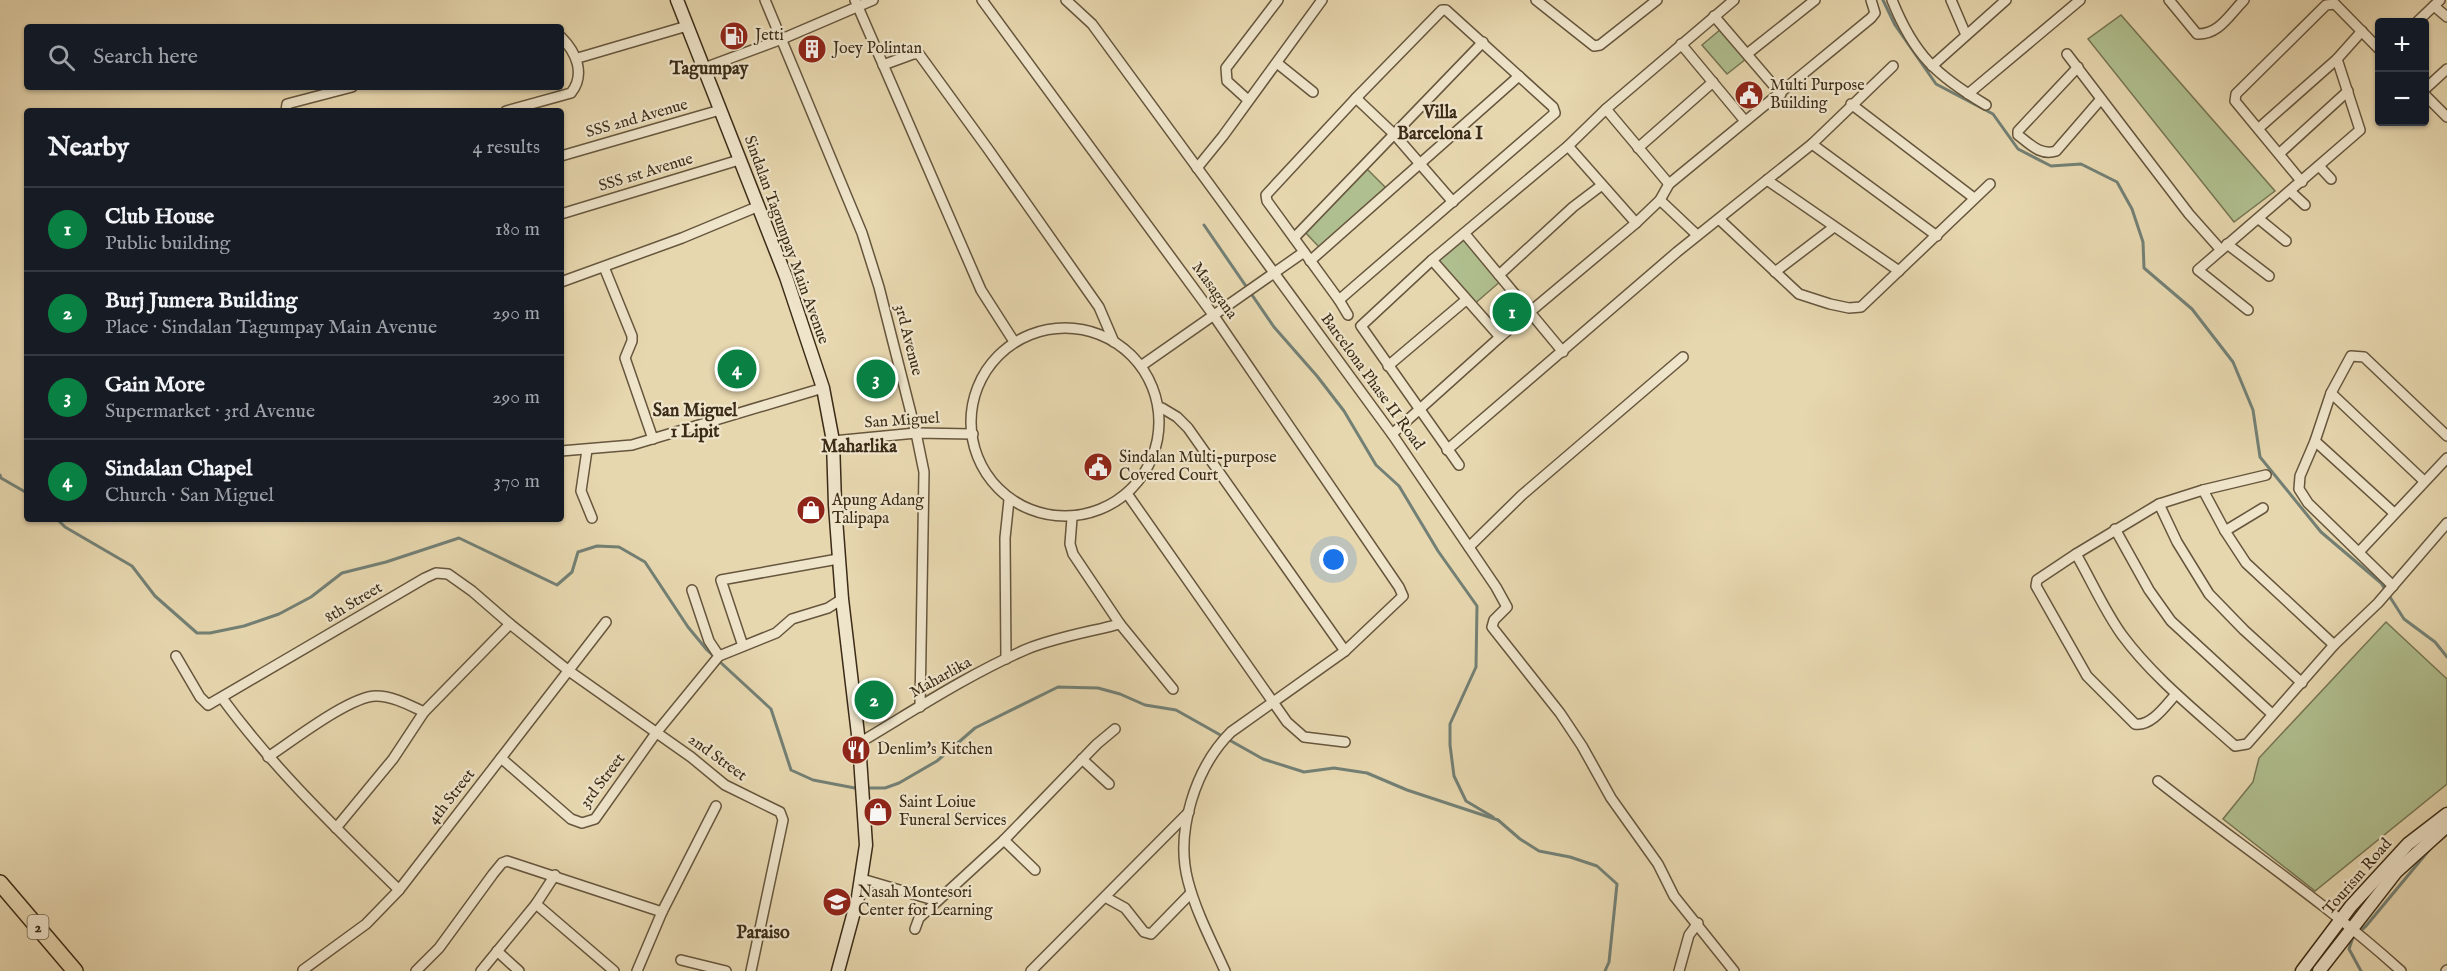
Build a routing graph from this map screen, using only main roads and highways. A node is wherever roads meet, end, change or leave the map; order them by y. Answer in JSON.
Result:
{"nodes":[{"id":1,"x":677,"y":0,"type":"edge"},
{"id":2,"x":2447,"y":814,"type":"edge"},
{"id":3,"x":2447,"y":826,"type":"edge"},
{"id":4,"x":0,"y":883,"type":"edge"},
{"id":5,"x":75,"y":971,"type":"edge"},
{"id":6,"x":838,"y":971,"type":"edge"},
{"id":7,"x":2302,"y":971,"type":"edge"},
{"id":8,"x":2319,"y":971,"type":"edge"}],
"edges":[{"from":1,"to":6,"type":"main road","name":"Sindalan Tagumpay Main Avenue"},
{"from":2,"to":7,"type":"main road","name":"Tourism Road"},
{"from":3,"to":8,"type":"main road","name":"Tourism Road"},
{"from":4,"to":5,"type":"highway","number":"2"}]}
